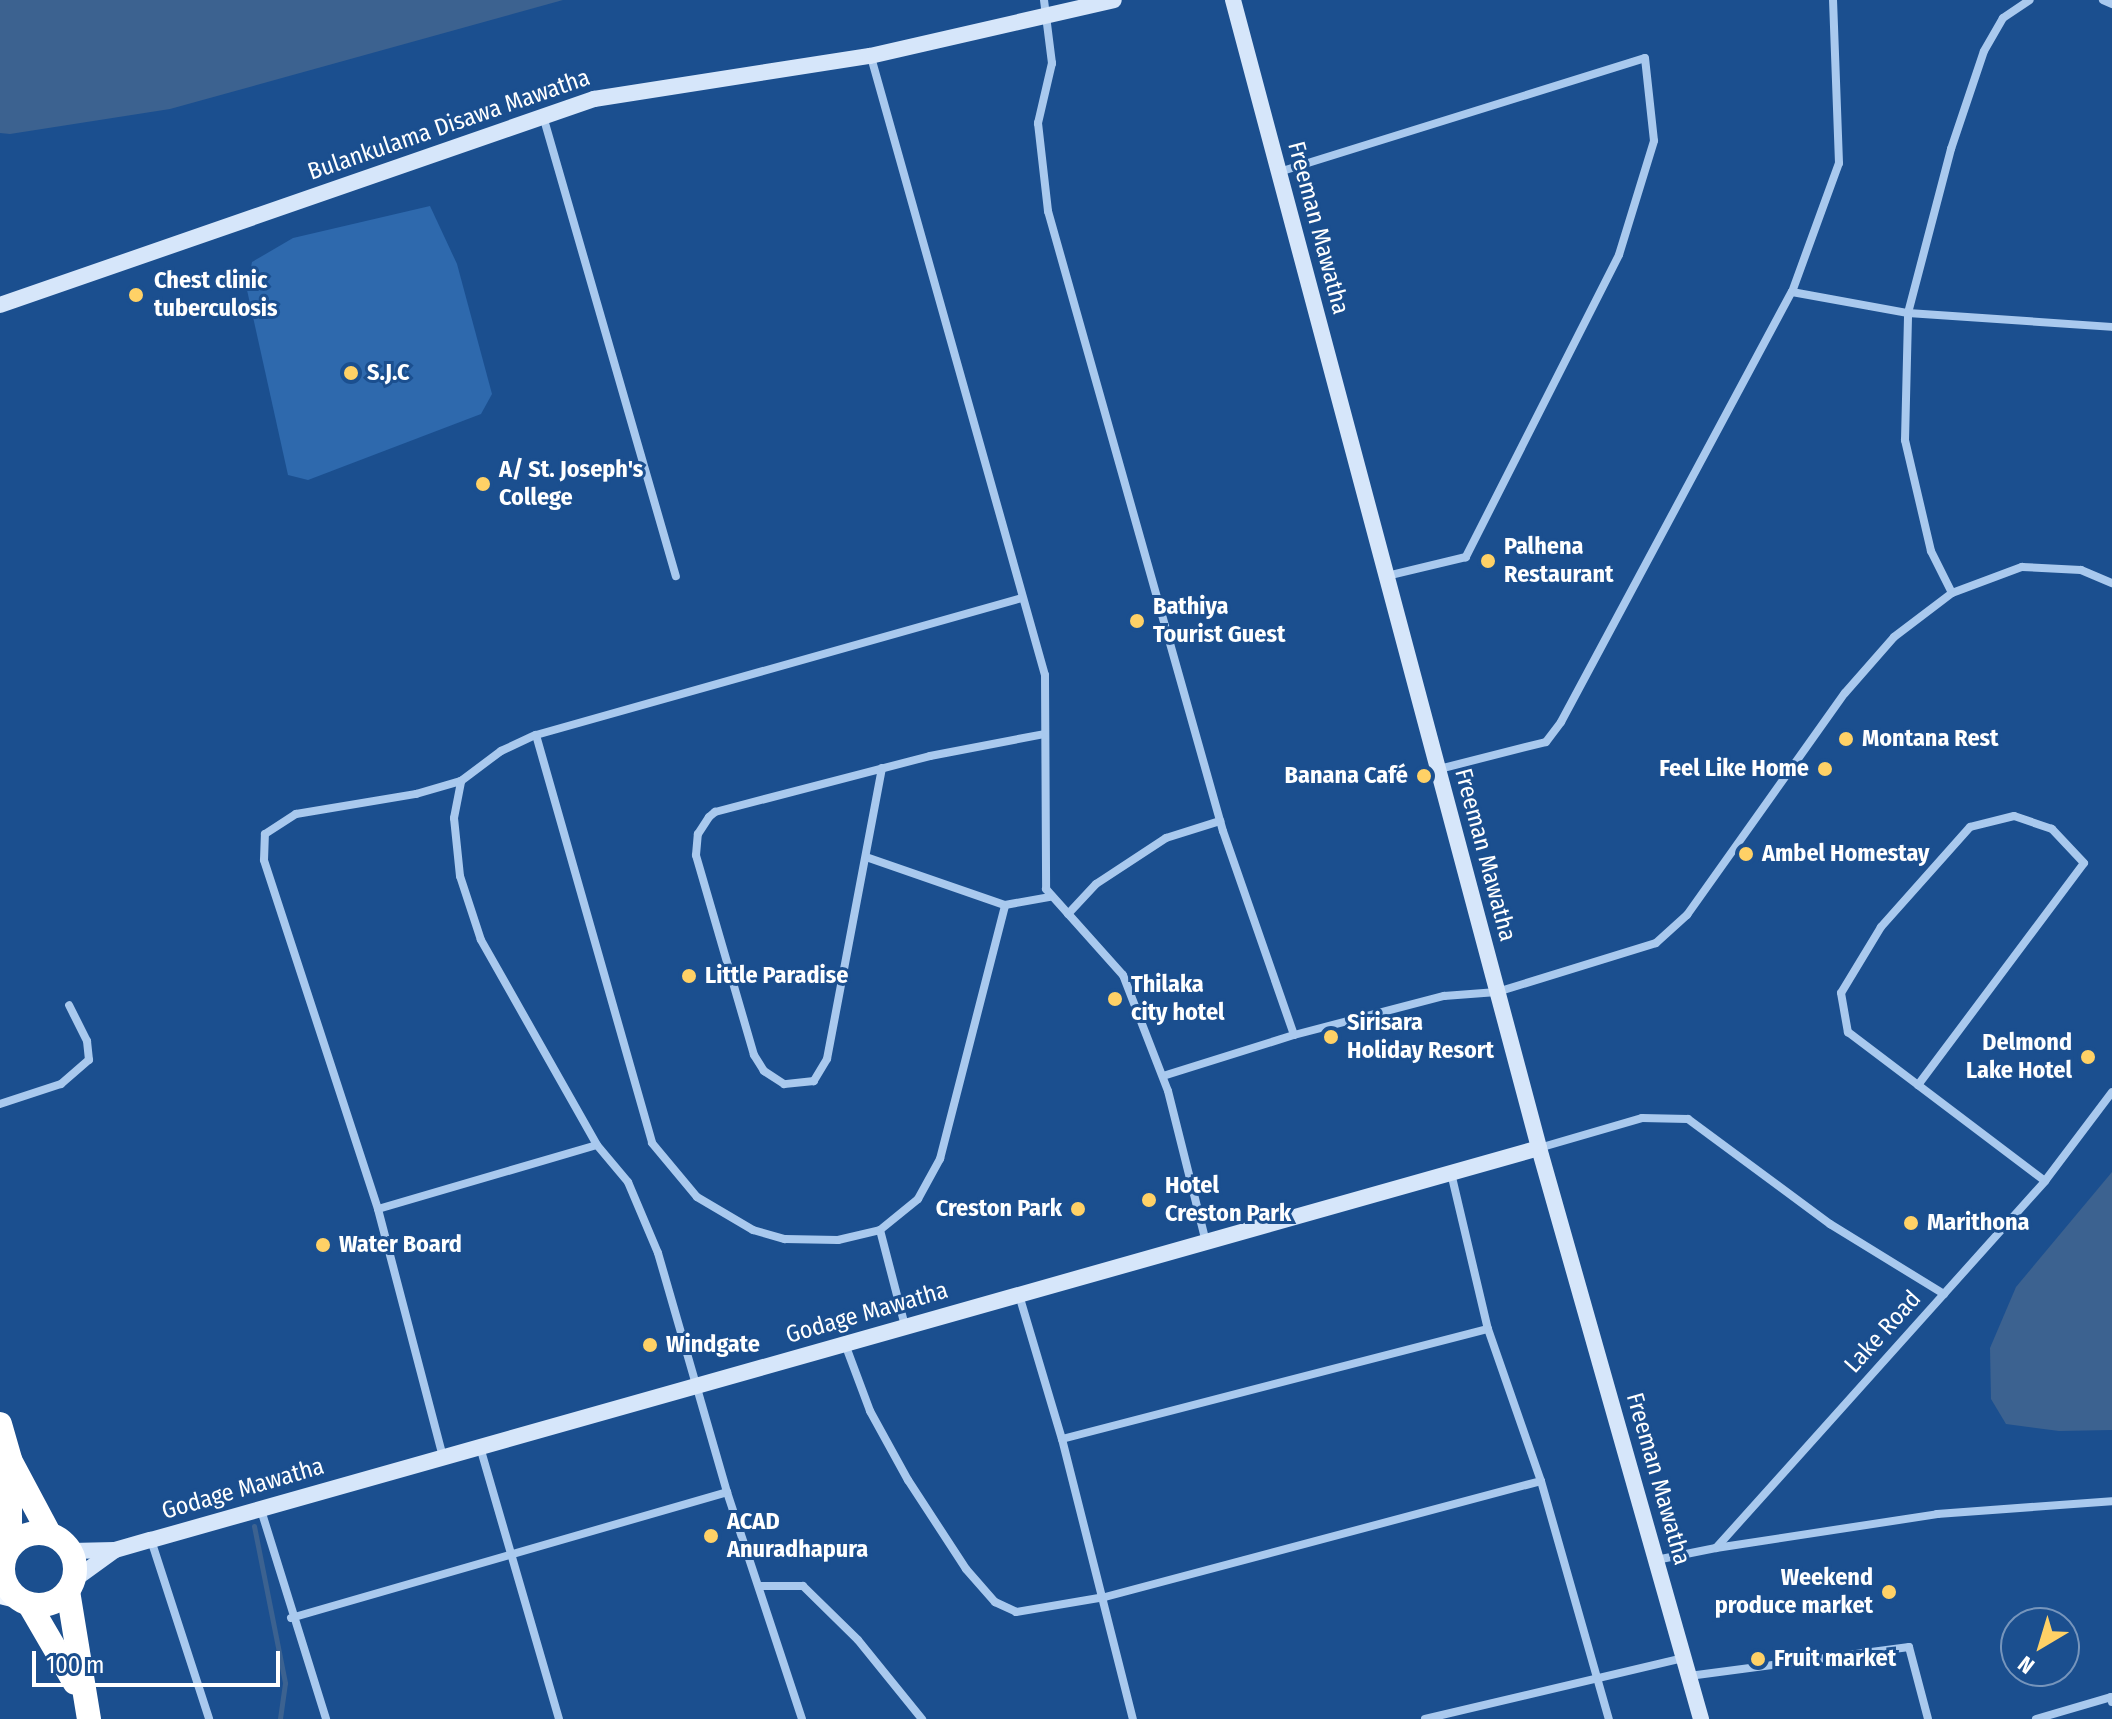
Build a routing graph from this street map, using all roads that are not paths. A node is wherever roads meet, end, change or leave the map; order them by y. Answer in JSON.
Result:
{"nodes":[{"id":1,"x":1044,"y":0,"type":"edge"},
{"id":2,"x":1114,"y":0,"type":"edge"},
{"id":3,"x":1233,"y":0,"type":"edge"},
{"id":4,"x":1833,"y":0,"type":"edge"},
{"id":5,"x":2030,"y":0,"type":"edge"},
{"id":6,"x":2103,"y":0,"type":"edge"},
{"id":7,"x":2112,"y":4,"type":"edge"},
{"id":8,"x":1048,"y":18,"type":"junction"},
{"id":9,"x":870,"y":56,"type":"junction"},
{"id":10,"x":543,"y":116,"type":"junction"},
{"id":11,"x":1278,"y":172,"type":"junction"},
{"id":12,"x":1792,"y":292,"type":"junction"},
{"id":13,"x":0,"y":305,"type":"edge"},
{"id":14,"x":1908,"y":313,"type":"junction"},
{"id":15,"x":2112,"y":327,"type":"edge"},
{"id":16,"x":676,"y":576,"type":"dead end"},
{"id":17,"x":1387,"y":576,"type":"junction"},
{"id":18,"x":2112,"y":583,"type":"edge"},
{"id":19,"x":1952,"y":593,"type":"junction"},
{"id":20,"x":1022,"y":598,"type":"junction"},
{"id":21,"x":1044,"y":734,"type":"junction"},
{"id":22,"x":536,"y":735,"type":"junction"},
{"id":23,"x":882,"y":768,"type":"junction"},
{"id":24,"x":1438,"y":770,"type":"junction"},
{"id":25,"x":461,"y":781,"type":"junction"},
{"id":26,"x":1220,"y":821,"type":"junction"},
{"id":27,"x":866,"y":857,"type":"junction"},
{"id":28,"x":1050,"y":897,"type":"junction"},
{"id":29,"x":1005,"y":905,"type":"junction"},
{"id":30,"x":1068,"y":914,"type":"junction"},
{"id":31,"x":1497,"y":992,"type":"junction"},
{"id":32,"x":69,"y":1005,"type":"dead end"},
{"id":33,"x":1294,"y":1035,"type":"junction"},
{"id":34,"x":1163,"y":1076,"type":"junction"},
{"id":35,"x":1918,"y":1085,"type":"junction"},
{"id":36,"x":2112,"y":1092,"type":"edge"},
{"id":37,"x":0,"y":1104,"type":"edge"},
{"id":38,"x":597,"y":1145,"type":"junction"},
{"id":39,"x":1539,"y":1148,"type":"junction"},
{"id":40,"x":1451,"y":1173,"type":"junction"},
{"id":41,"x":2045,"y":1181,"type":"junction"},
{"id":42,"x":378,"y":1209,"type":"junction"},
{"id":43,"x":880,"y":1230,"type":"junction"},
{"id":44,"x":1206,"y":1242,"type":"junction"},
{"id":45,"x":1944,"y":1294,"type":"junction"},
{"id":46,"x":1019,"y":1295,"type":"junction"},
{"id":47,"x":905,"y":1327,"type":"junction"},
{"id":48,"x":1488,"y":1329,"type":"junction"},
{"id":49,"x":845,"y":1344,"type":"junction"},
{"id":50,"x":696,"y":1386,"type":"junction"},
{"id":51,"x":0,"y":1424,"type":"edge"},
{"id":52,"x":1062,"y":1439,"type":"junction"},
{"id":53,"x":480,"y":1447,"type":"junction"},
{"id":54,"x":443,"y":1457,"type":"junction"},
{"id":55,"x":10,"y":1460,"type":"junction"},
{"id":56,"x":1541,"y":1481,"type":"junction"},
{"id":57,"x":727,"y":1492,"type":"junction"},
{"id":58,"x":2112,"y":1501,"type":"edge"},
{"id":59,"x":260,"y":1509,"type":"junction"},
{"id":60,"x":49,"y":1533,"type":"junction"},
{"id":61,"x":151,"y":1540,"type":"junction"},
{"id":62,"x":1716,"y":1548,"type":"junction"},
{"id":63,"x":115,"y":1550,"type":"junction"},
{"id":64,"x":71,"y":1551,"type":"junction"},
{"id":65,"x":511,"y":1553,"type":"junction"},
{"id":66,"x":5,"y":1555,"type":"edge"},
{"id":67,"x":1656,"y":1560,"type":"junction"},
{"id":68,"x":72,"y":1585,"type":"junction"},
{"id":69,"x":761,"y":1586,"type":"junction"},
{"id":70,"x":1105,"y":1597,"type":"junction"},
{"id":71,"x":15,"y":1599,"type":"edge"},
{"id":72,"x":291,"y":1618,"type":"junction"},
{"id":73,"x":1684,"y":1658,"type":"junction"},
{"id":74,"x":1689,"y":1676,"type":"junction"},
{"id":75,"x":1596,"y":1678,"type":"junction"},
{"id":76,"x":2112,"y":1699,"type":"edge"},
{"id":77,"x":86,"y":1708,"type":"edge"},
{"id":78,"x":209,"y":1719,"type":"edge"},
{"id":79,"x":326,"y":1719,"type":"edge"},
{"id":80,"x":559,"y":1719,"type":"edge"},
{"id":81,"x":802,"y":1719,"type":"edge"},
{"id":82,"x":922,"y":1719,"type":"edge"},
{"id":83,"x":1133,"y":1719,"type":"edge"},
{"id":84,"x":1425,"y":1719,"type":"edge"},
{"id":85,"x":1609,"y":1719,"type":"edge"},
{"id":86,"x":1701,"y":1719,"type":"edge"},
{"id":87,"x":1928,"y":1719,"type":"edge"},
{"id":88,"x":2036,"y":1719,"type":"edge"}],
"edges":[{"from":1,"to":8,"type":"street"},
{"from":2,"to":8,"type":"street","name":"Bulankulama Disawa Mawatha"},
{"from":3,"to":11,"type":"street","name":"Freeman Mawatha"},
{"from":4,"to":12,"type":"street"},
{"from":5,"to":14,"type":"street"},
{"from":6,"to":7,"type":"street"},
{"from":8,"to":9,"type":"street","name":"Bulankulama Disawa Mawatha"},
{"from":8,"to":26,"type":"street"},
{"from":9,"to":10,"type":"street","name":"Bulankulama Disawa Mawatha"},
{"from":9,"to":20,"type":"street"},
{"from":10,"to":13,"type":"street","name":"Bulankulama Disawa Mawatha"},
{"from":10,"to":16,"type":"street"},
{"from":11,"to":17,"type":"street","name":"Freeman Mawatha"},
{"from":11,"to":17,"type":"street"},
{"from":12,"to":14,"type":"street"},
{"from":12,"to":24,"type":"street"},
{"from":14,"to":15,"type":"street"},
{"from":14,"to":19,"type":"street"},
{"from":17,"to":24,"type":"street","name":"Freeman Mawatha"},
{"from":18,"to":19,"type":"street"},
{"from":19,"to":31,"type":"street"},
{"from":20,"to":21,"type":"street"},
{"from":20,"to":22,"type":"street"},
{"from":21,"to":23,"type":"street"},
{"from":21,"to":28,"type":"street"},
{"from":22,"to":25,"type":"street"},
{"from":22,"to":43,"type":"street"},
{"from":23,"to":27,"type":"street"},
{"from":23,"to":27,"type":"street"},
{"from":24,"to":31,"type":"street","name":"Freeman Mawatha"},
{"from":25,"to":38,"type":"street"},
{"from":25,"to":42,"type":"street"},
{"from":26,"to":30,"type":"street"},
{"from":26,"to":33,"type":"street"},
{"from":27,"to":29,"type":"street"},
{"from":28,"to":29,"type":"street"},
{"from":28,"to":30,"type":"street"},
{"from":29,"to":43,"type":"street"},
{"from":30,"to":34,"type":"street"},
{"from":31,"to":33,"type":"street"},
{"from":31,"to":39,"type":"street","name":"Freeman Mawatha"},
{"from":32,"to":37,"type":"street"},
{"from":33,"to":34,"type":"street"},
{"from":34,"to":44,"type":"street"},
{"from":35,"to":35,"type":"street"},
{"from":35,"to":41,"type":"street"},
{"from":36,"to":41,"type":"street","name":"Lake Road"},
{"from":38,"to":42,"type":"street"},
{"from":38,"to":50,"type":"street"},
{"from":39,"to":40,"type":"street","name":"Godage Mawatha"},
{"from":39,"to":45,"type":"street"},
{"from":39,"to":67,"type":"street","name":"Freeman Mawatha"},
{"from":40,"to":44,"type":"street","name":"Godage Mawatha"},
{"from":40,"to":48,"type":"street"},
{"from":41,"to":45,"type":"street","name":"Lake Road"},
{"from":42,"to":54,"type":"street"},
{"from":43,"to":47,"type":"street"},
{"from":44,"to":46,"type":"street","name":"Godage Mawatha"},
{"from":45,"to":62,"type":"street","name":"Lake Road"},
{"from":46,"to":47,"type":"street","name":"Godage Mawatha"},
{"from":46,"to":52,"type":"street"},
{"from":47,"to":49,"type":"street","name":"Godage Mawatha"},
{"from":48,"to":52,"type":"street"},
{"from":48,"to":56,"type":"street"},
{"from":49,"to":50,"type":"street","name":"Godage Mawatha"},
{"from":49,"to":70,"type":"street"},
{"from":50,"to":53,"type":"street","name":"Godage Mawatha"},
{"from":50,"to":57,"type":"street"},
{"from":51,"to":55,"type":"highway"},
{"from":52,"to":70,"type":"street"},
{"from":53,"to":54,"type":"street","name":"Godage Mawatha"},
{"from":53,"to":65,"type":"street"},
{"from":54,"to":59,"type":"street","name":"Godage Mawatha"},
{"from":55,"to":60,"type":"highway"},
{"from":55,"to":66,"type":"highway"},
{"from":56,"to":70,"type":"street"},
{"from":56,"to":75,"type":"street"},
{"from":57,"to":65,"type":"street"},
{"from":57,"to":69,"type":"street"},
{"from":58,"to":62,"type":"street"},
{"from":59,"to":61,"type":"street","name":"Godage Mawatha"},
{"from":59,"to":72,"type":"street"},
{"from":60,"to":64,"type":"highway"},
{"from":60,"to":66,"type":"highway"},
{"from":61,"to":63,"type":"street","name":"Godage Mawatha"},
{"from":61,"to":78,"type":"street"},
{"from":62,"to":67,"type":"street"},
{"from":63,"to":64,"type":"street","name":"Godage Mawatha"},
{"from":63,"to":68,"type":"street","name":"Godage Mawatha"},
{"from":64,"to":68,"type":"highway"},
{"from":65,"to":72,"type":"street"},
{"from":65,"to":80,"type":"street"},
{"from":66,"to":71,"type":"highway"},
{"from":67,"to":73,"type":"street","name":"Freeman Mawatha"},
{"from":68,"to":71,"type":"highway"},
{"from":68,"to":77,"type":"highway"},
{"from":69,"to":81,"type":"street"},
{"from":69,"to":82,"type":"street"},
{"from":70,"to":83,"type":"street"},
{"from":71,"to":77,"type":"highway"},
{"from":72,"to":79,"type":"street"},
{"from":73,"to":74,"type":"street","name":"Freeman Mawatha"},
{"from":73,"to":75,"type":"street"},
{"from":74,"to":86,"type":"street","name":"Freeman Mawatha"},
{"from":74,"to":87,"type":"street"},
{"from":75,"to":84,"type":"street"},
{"from":75,"to":85,"type":"street"},
{"from":76,"to":88,"type":"street"}]}
